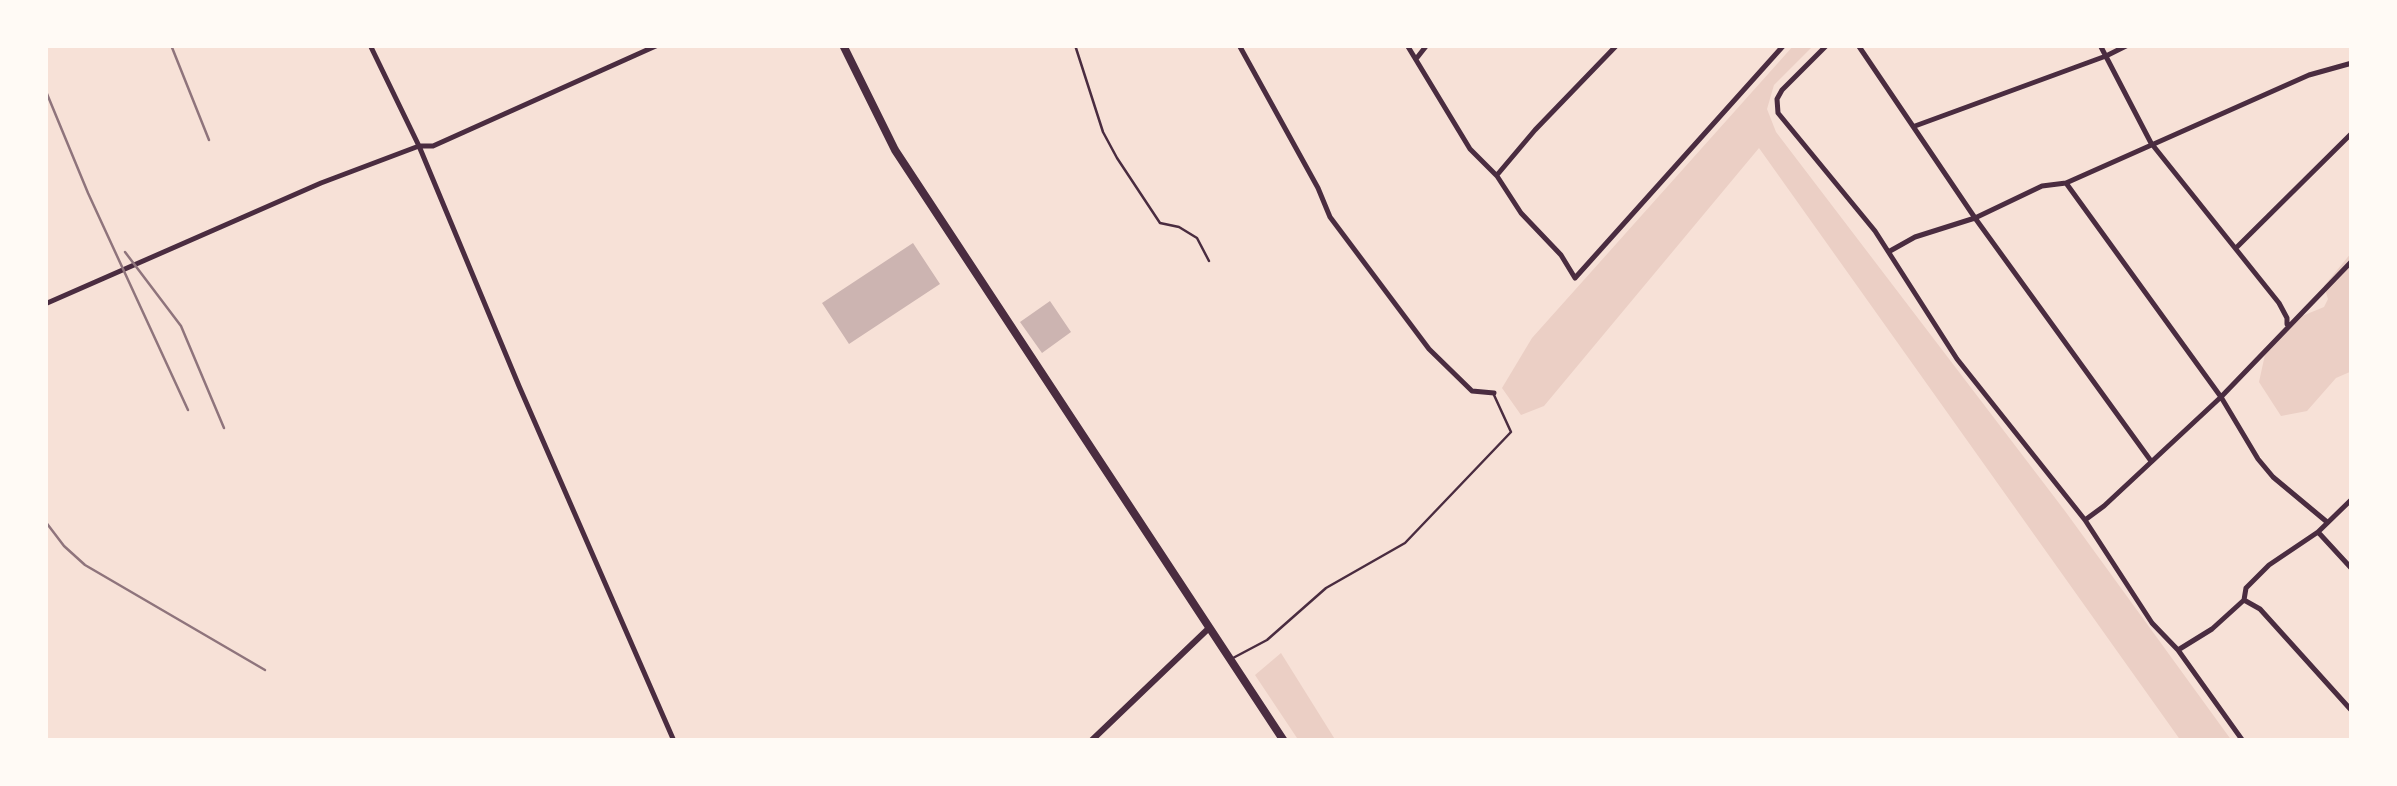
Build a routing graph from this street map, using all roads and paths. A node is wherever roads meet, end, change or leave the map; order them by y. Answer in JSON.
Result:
{"nodes":[{"id":1,"x":370,"y":45,"type":"edge"},
{"id":2,"x":658,"y":45,"type":"edge"},
{"id":3,"x":843,"y":45,"type":"edge"},
{"id":4,"x":1075,"y":45,"type":"edge"},
{"id":5,"x":1239,"y":45,"type":"edge"},
{"id":6,"x":1406,"y":45,"type":"edge"},
{"id":7,"x":1428,"y":45,"type":"edge"},
{"id":8,"x":1617,"y":45,"type":"edge"},
{"id":9,"x":1784,"y":45,"type":"edge"},
{"id":10,"x":1827,"y":45,"type":"edge"},
{"id":11,"x":1858,"y":45,"type":"edge"},
{"id":12,"x":2100,"y":45,"type":"edge"},
{"id":13,"x":2128,"y":45,"type":"edge"},
{"id":14,"x":2106,"y":56,"type":"junction"},
{"id":15,"x":1416,"y":59,"type":"junction"},
{"id":16,"x":2352,"y":63,"type":"edge"},
{"id":17,"x":1915,"y":126,"type":"junction"},
{"id":18,"x":2352,"y":133,"type":"edge"},
{"id":19,"x":2151,"y":143,"type":"junction"},
{"id":20,"x":419,"y":146,"type":"junction"},
{"id":21,"x":1497,"y":176,"type":"junction"},
{"id":22,"x":2066,"y":183,"type":"junction"},
{"id":23,"x":1975,"y":218,"type":"junction"},
{"id":24,"x":2236,"y":248,"type":"junction"},
{"id":25,"x":1890,"y":252,"type":"junction"},
{"id":26,"x":2352,"y":261,"type":"edge"},
{"id":27,"x":1208,"y":262,"type":"dead end"},
{"id":28,"x":45,"y":304,"type":"edge"},
{"id":29,"x":2286,"y":327,"type":"junction"},
{"id":30,"x":1494,"y":393,"type":"joint"},
{"id":31,"x":2221,"y":397,"type":"junction"},
{"id":32,"x":2151,"y":461,"type":"junction"},
{"id":33,"x":2352,"y":499,"type":"edge"},
{"id":34,"x":2084,"y":520,"type":"junction"},
{"id":35,"x":2326,"y":522,"type":"junction"},
{"id":36,"x":2318,"y":532,"type":"junction"},
{"id":37,"x":2352,"y":569,"type":"edge"},
{"id":38,"x":2244,"y":600,"type":"junction"},
{"id":39,"x":1209,"y":628,"type":"junction"},
{"id":40,"x":2178,"y":650,"type":"junction"},
{"id":41,"x":1230,"y":659,"type":"junction"},
{"id":42,"x":2352,"y":711,"type":"edge"},
{"id":43,"x":674,"y":741,"type":"edge"},
{"id":44,"x":1092,"y":741,"type":"edge"},
{"id":45,"x":1284,"y":741,"type":"edge"},
{"id":46,"x":2243,"y":741,"type":"edge"}],
"edges":[{"from":1,"to":20,"type":"street"},
{"from":2,"to":20,"type":"street"},
{"from":3,"to":39,"type":"main road"},
{"from":4,"to":27,"type":"lane"},
{"from":5,"to":30,"type":"street"},
{"from":6,"to":15,"type":"street"},
{"from":7,"to":15,"type":"street"},
{"from":8,"to":21,"type":"street"},
{"from":9,"to":21,"type":"street"},
{"from":10,"to":25,"type":"street"},
{"from":11,"to":17,"type":"street"},
{"from":12,"to":14,"type":"street"},
{"from":13,"to":14,"type":"street"},
{"from":14,"to":17,"type":"street"},
{"from":14,"to":19,"type":"street"},
{"from":15,"to":21,"type":"street"},
{"from":16,"to":19,"type":"street"},
{"from":17,"to":23,"type":"street"},
{"from":18,"to":24,"type":"street"},
{"from":19,"to":22,"type":"street"},
{"from":19,"to":24,"type":"street"},
{"from":20,"to":28,"type":"street"},
{"from":20,"to":43,"type":"street"},
{"from":22,"to":23,"type":"street"},
{"from":22,"to":31,"type":"street"},
{"from":23,"to":25,"type":"street"},
{"from":23,"to":32,"type":"street"},
{"from":24,"to":29,"type":"street"},
{"from":25,"to":34,"type":"street"},
{"from":26,"to":29,"type":"street"},
{"from":29,"to":31,"type":"street"},
{"from":30,"to":41,"type":"lane"},
{"from":31,"to":32,"type":"street"},
{"from":31,"to":35,"type":"street"},
{"from":32,"to":34,"type":"street"},
{"from":33,"to":35,"type":"street"},
{"from":34,"to":40,"type":"street"},
{"from":35,"to":36,"type":"street"},
{"from":36,"to":37,"type":"street"},
{"from":36,"to":38,"type":"street"},
{"from":38,"to":40,"type":"street"},
{"from":38,"to":42,"type":"street"},
{"from":39,"to":41,"type":"main road"},
{"from":39,"to":44,"type":"street"},
{"from":40,"to":46,"type":"street"},
{"from":41,"to":45,"type":"main road"}]}
